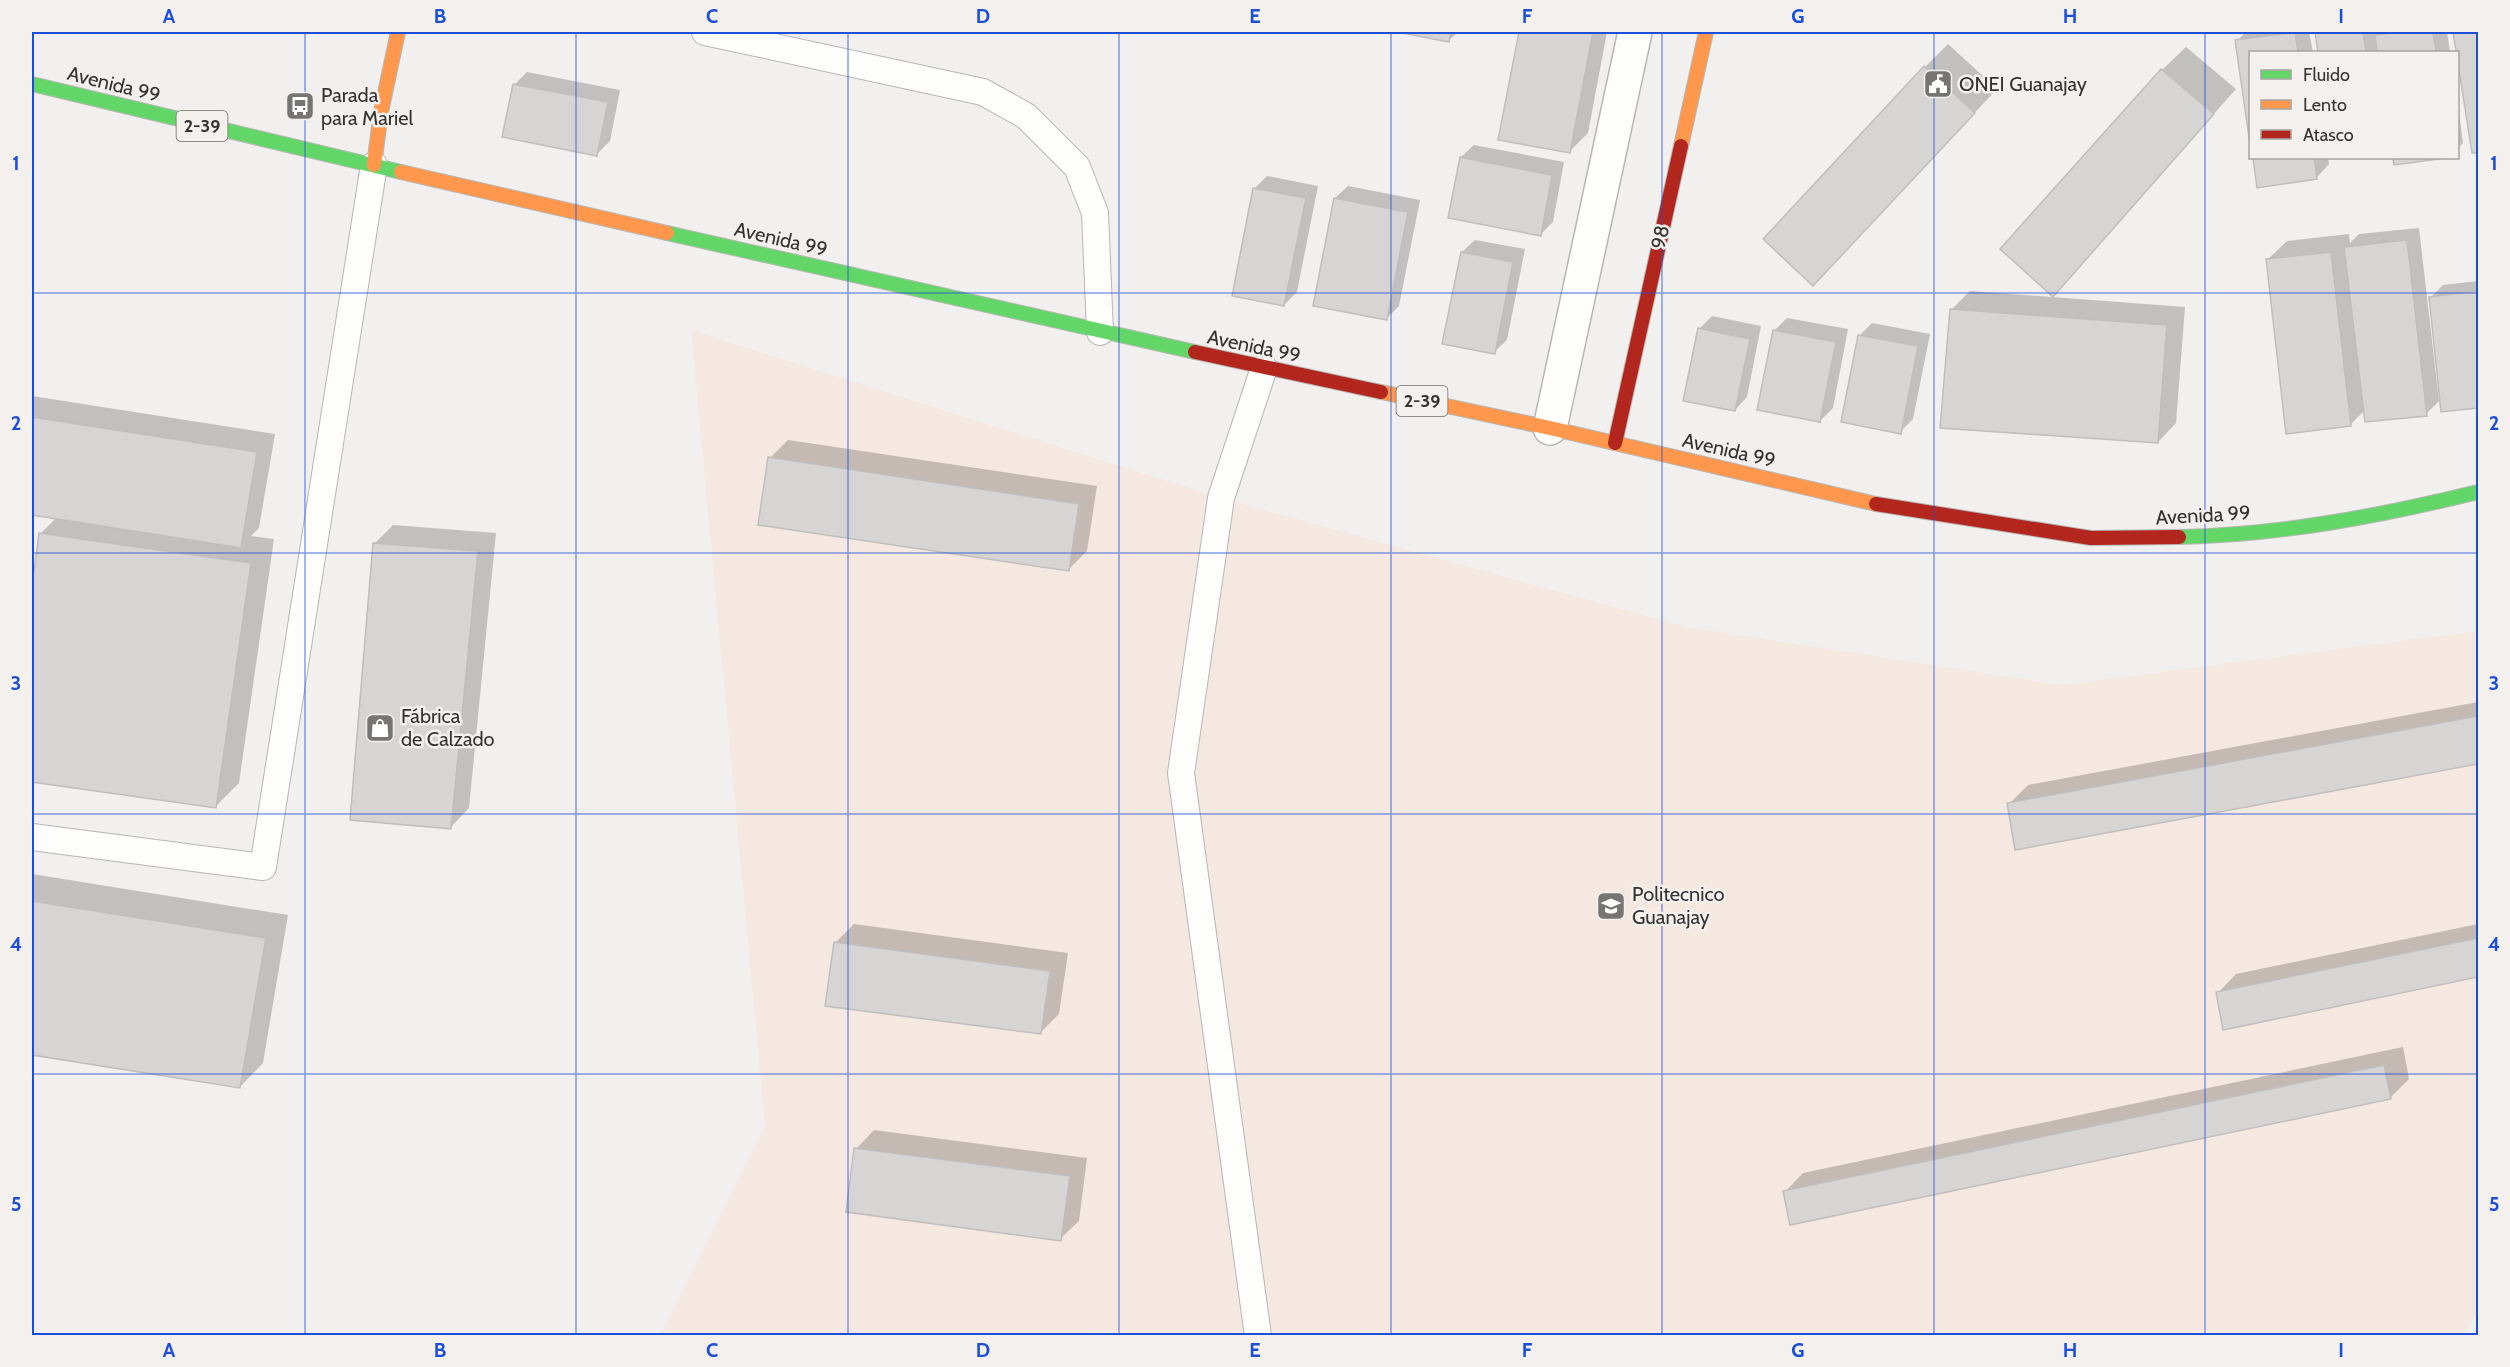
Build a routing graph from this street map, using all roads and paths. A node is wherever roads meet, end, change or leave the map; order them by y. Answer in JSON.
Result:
{"nodes":[{"id":1,"x":398,"y":32,"type":"edge"},
{"id":2,"x":705,"y":32,"type":"edge"},
{"id":3,"x":1635,"y":32,"type":"edge"},
{"id":4,"x":1706,"y":32,"type":"edge"},
{"id":5,"x":32,"y":84,"type":"edge"},
{"id":6,"x":374,"y":165,"type":"junction"},
{"id":7,"x":1100,"y":332,"type":"junction"},
{"id":8,"x":1264,"y":368,"type":"junction"},
{"id":9,"x":1550,"y":428,"type":"junction"},
{"id":10,"x":1615,"y":442,"type":"junction"},
{"id":11,"x":2478,"y":492,"type":"edge"},
{"id":12,"x":32,"y":837,"type":"edge"},
{"id":13,"x":1258,"y":1335,"type":"edge"}],
"edges":[{"from":1,"to":6,"type":"main road"},
{"from":2,"to":7,"type":"lane"},
{"from":3,"to":9,"type":"street"},
{"from":4,"to":10,"type":"main road","name":"98"},
{"from":5,"to":6,"type":"main road","name":"Avenida 99","number":"2-39"},
{"from":6,"to":7,"type":"main road","name":"Avenida 99","number":"2-39"},
{"from":6,"to":12,"type":"lane"},
{"from":7,"to":8,"type":"main road","name":"Avenida 99","number":"2-39"},
{"from":8,"to":9,"type":"main road","name":"Avenida 99","number":"2-39"},
{"from":8,"to":13,"type":"lane"},
{"from":9,"to":10,"type":"main road","name":"Avenida 99","number":"2-39"},
{"from":10,"to":11,"type":"main road","name":"Avenida 99","number":"2-39"}]}
